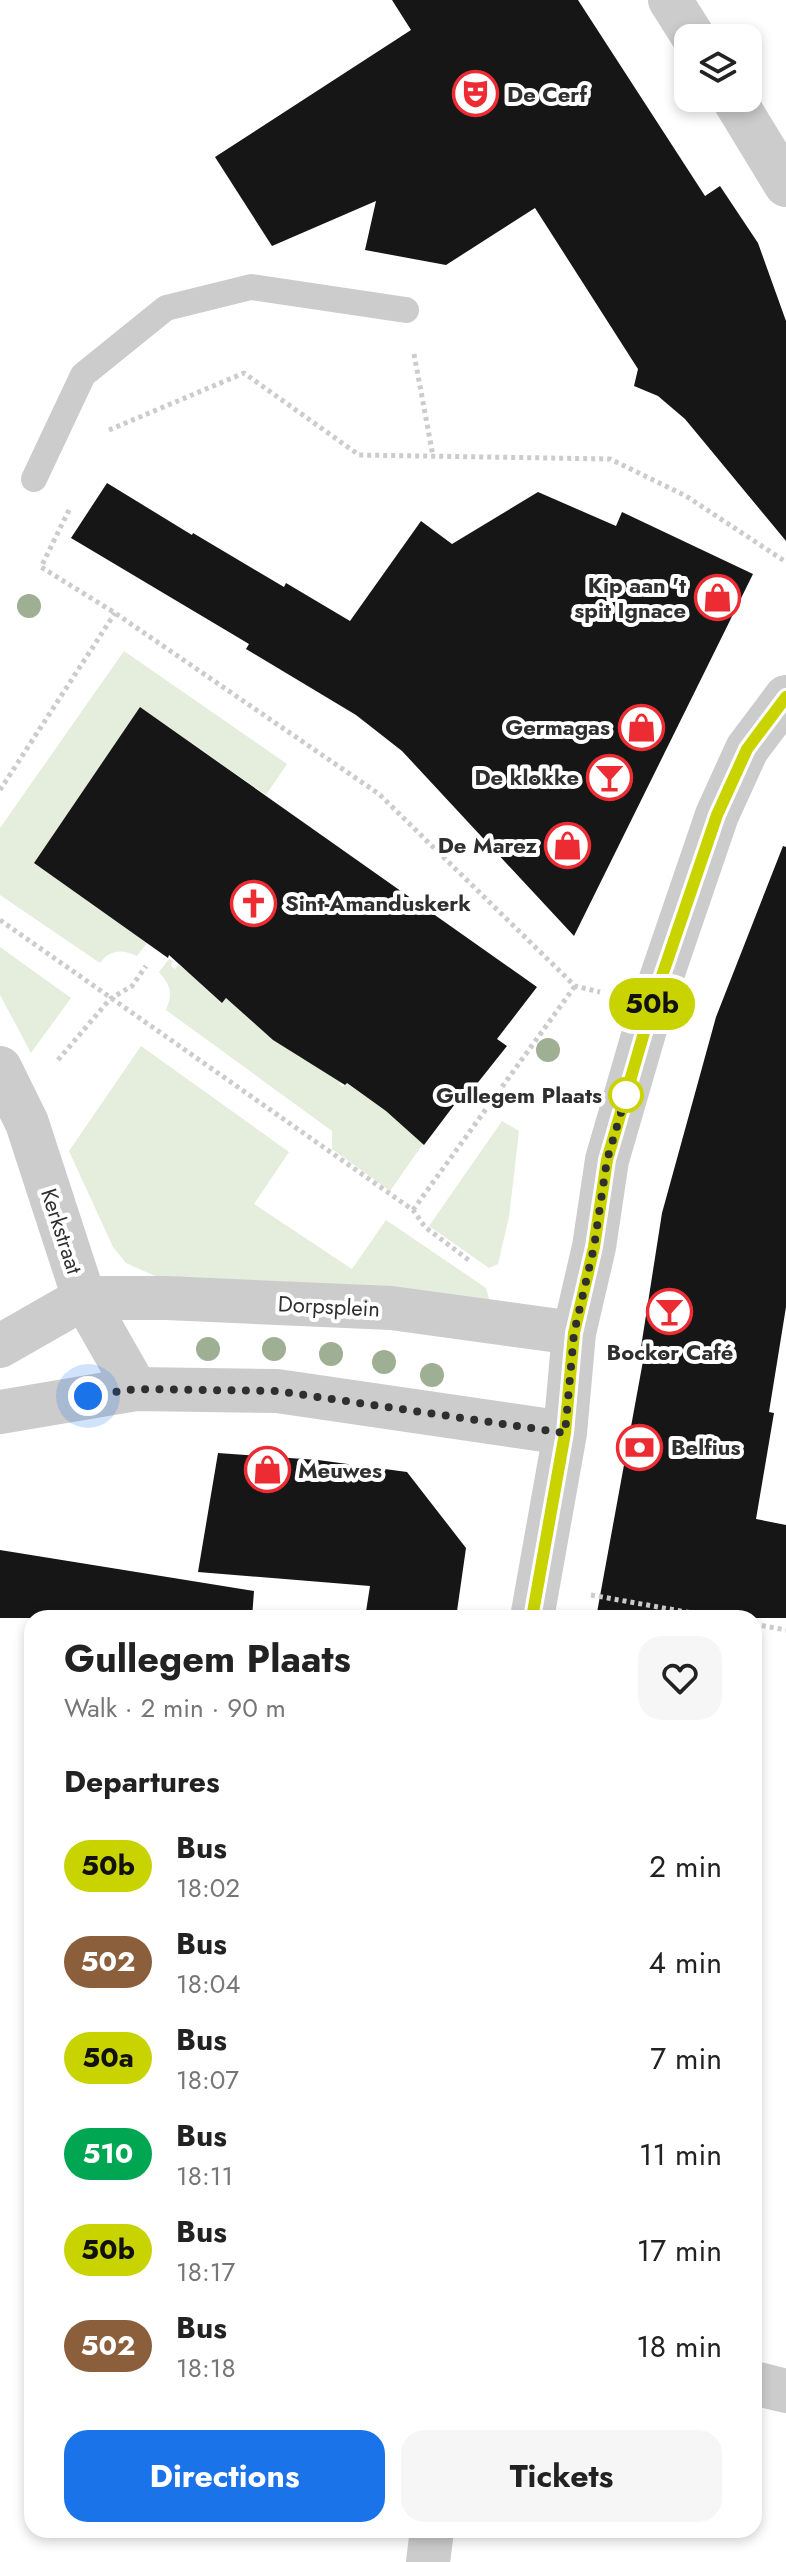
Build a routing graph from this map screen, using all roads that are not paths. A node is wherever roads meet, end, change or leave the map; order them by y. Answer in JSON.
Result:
{"nodes":[{"id":1,"x":670,"y":0,"type":"edge"},
{"id":2,"x":685,"y":24,"type":"edge"},
{"id":3,"x":742,"y":112,"type":"edge"},
{"id":4,"x":786,"y":185,"type":"edge"},
{"id":5,"x":406,"y":310,"type":"road end"},
{"id":6,"x":34,"y":479,"type":"dead end"},
{"id":7,"x":786,"y":697,"type":"edge"},
{"id":8,"x":0,"y":1068,"type":"edge"},
{"id":9,"x":84,"y":1298,"type":"junction"},
{"id":10,"x":574,"y":1333,"type":"junction"},
{"id":11,"x":0,"y":1346,"type":"edge"},
{"id":12,"x":136,"y":1389,"type":"junction"},
{"id":13,"x":0,"y":1412,"type":"edge"},
{"id":14,"x":565,"y":1433,"type":"junction"},
{"id":15,"x":533,"y":1610,"type":"edge"},
{"id":16,"x":762,"y":2385,"type":"edge"},
{"id":17,"x":786,"y":2391,"type":"edge"},
{"id":18,"x":431,"y":2538,"type":"edge"},
{"id":19,"x":428,"y":2562,"type":"edge"}],
"edges":[{"from":1,"to":2,"type":"street"},
{"from":3,"to":4,"type":"street"},
{"from":5,"to":6,"type":"lane"},
{"from":7,"to":10,"type":"street"},
{"from":8,"to":9,"type":"street","name":"Kerkstraat"},
{"from":9,"to":10,"type":"street","name":"Dorpsplein"},
{"from":9,"to":11,"type":"street"},
{"from":9,"to":12,"type":"street","name":"Kerkstraat"},
{"from":10,"to":14,"type":"street"},
{"from":12,"to":13,"type":"street"},
{"from":12,"to":14,"type":"street"},
{"from":14,"to":15,"type":"street"},
{"from":16,"to":17,"type":"street"},
{"from":18,"to":19,"type":"street"}]}
